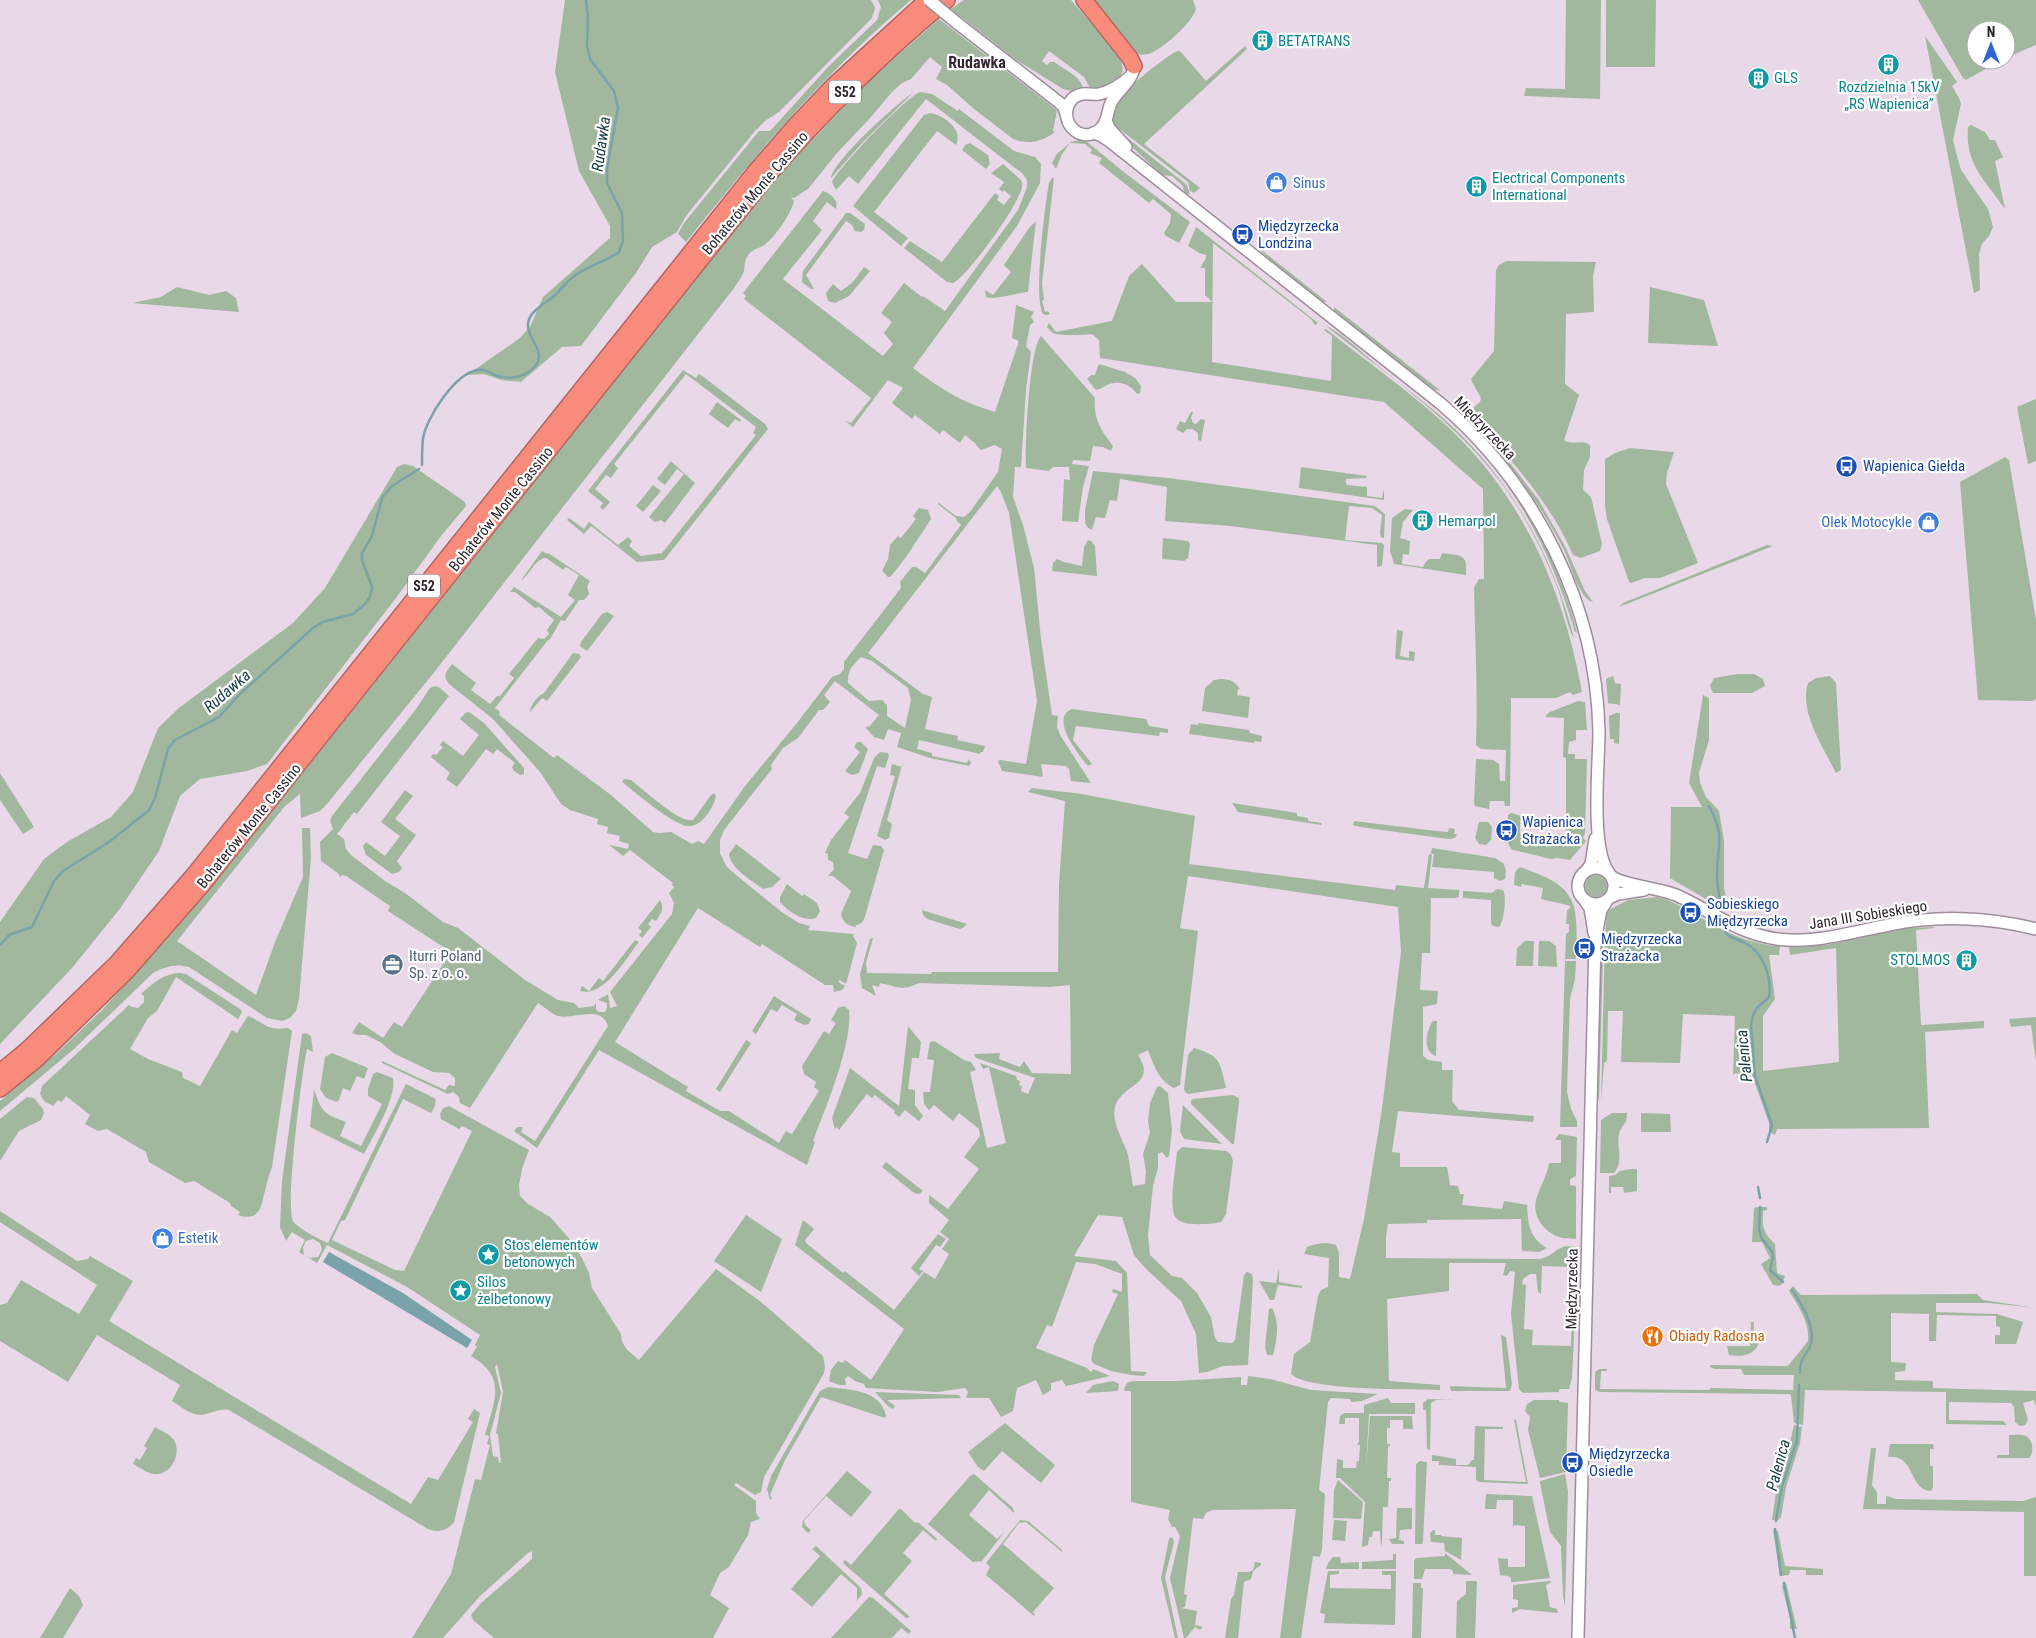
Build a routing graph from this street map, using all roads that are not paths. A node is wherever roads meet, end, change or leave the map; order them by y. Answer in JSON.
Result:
{"nodes":[{"id":1,"x":948,"y":0,"type":"edge"},
{"id":2,"x":954,"y":0,"type":"edge"},
{"id":3,"x":1084,"y":3,"type":"edge"},
{"id":4,"x":929,"y":4,"type":"edge"},
{"id":5,"x":1133,"y":71,"type":"junction"},
{"id":6,"x":1028,"y":76,"type":"junction"},
{"id":7,"x":1078,"y":94,"type":"junction"},
{"id":8,"x":1094,"y":94,"type":"junction"},
{"id":9,"x":1066,"y":114,"type":"junction"},
{"id":10,"x":1107,"y":118,"type":"junction"},
{"id":11,"x":1092,"y":133,"type":"junction"},
{"id":12,"x":1149,"y":172,"type":"junction"},
{"id":13,"x":1598,"y":825,"type":"junction"},
{"id":14,"x":1587,"y":870,"type":"junction"},
{"id":15,"x":1610,"y":874,"type":"junction"},
{"id":16,"x":1656,"y":889,"type":"junction"},
{"id":17,"x":1608,"y":900,"type":"junction"},
{"id":18,"x":1585,"y":901,"type":"junction"},
{"id":19,"x":2036,"y":929,"type":"edge"},
{"id":20,"x":1595,"y":941,"type":"junction"},
{"id":21,"x":0,"y":1072,"type":"edge"},
{"id":22,"x":0,"y":1089,"type":"edge"},
{"id":23,"x":1578,"y":1638,"type":"edge"}],
"edges":[{"from":1,"to":4,"type":"highway","name":"Bohaterów Monte Cassino","number":"S52"},
{"from":2,"to":4,"type":"highway"},
{"from":3,"to":5,"type":"highway"},
{"from":4,"to":6,"type":"main road","bridge":true},
{"from":4,"to":21,"type":"highway","name":"Bohaterów Monte Cassino","number":"S52"},
{"from":4,"to":22,"type":"highway","name":"Bohaterów Monte Cassino","number":"S52"},
{"from":5,"to":8,"type":"main road"},
{"from":5,"to":10,"type":"main road"},
{"from":6,"to":7,"type":"main road"},
{"from":6,"to":9,"type":"main road"},
{"from":7,"to":8,"type":"main road"},
{"from":7,"to":9,"type":"main road"},
{"from":8,"to":10,"type":"main road"},
{"from":9,"to":11,"type":"main road"},
{"from":10,"to":11,"type":"main road"},
{"from":10,"to":12,"type":"main road","name":"Międzyrzecka"},
{"from":11,"to":12,"type":"main road","name":"Międzyrzecka"},
{"from":12,"to":13,"type":"main road","name":"Międzyrzecka"},
{"from":13,"to":14,"type":"main road","name":"Międzyrzecka"},
{"from":13,"to":15,"type":"main road","name":"Międzyrzecka"},
{"from":14,"to":15,"type":"main road"},
{"from":14,"to":18,"type":"main road"},
{"from":15,"to":16,"type":"main road","name":"Jana III Sobieskiego"},
{"from":15,"to":17,"type":"main road"},
{"from":16,"to":17,"type":"main road","name":"Jana III Sobieskiego"},
{"from":16,"to":19,"type":"main road","name":"Jana III Sobieskiego"},
{"from":17,"to":18,"type":"main road"},
{"from":17,"to":20,"type":"main road","name":"Międzyrzecka"},
{"from":18,"to":20,"type":"main road","name":"Międzyrzecka"},
{"from":20,"to":23,"type":"main road","name":"Międzyrzecka"}]}
